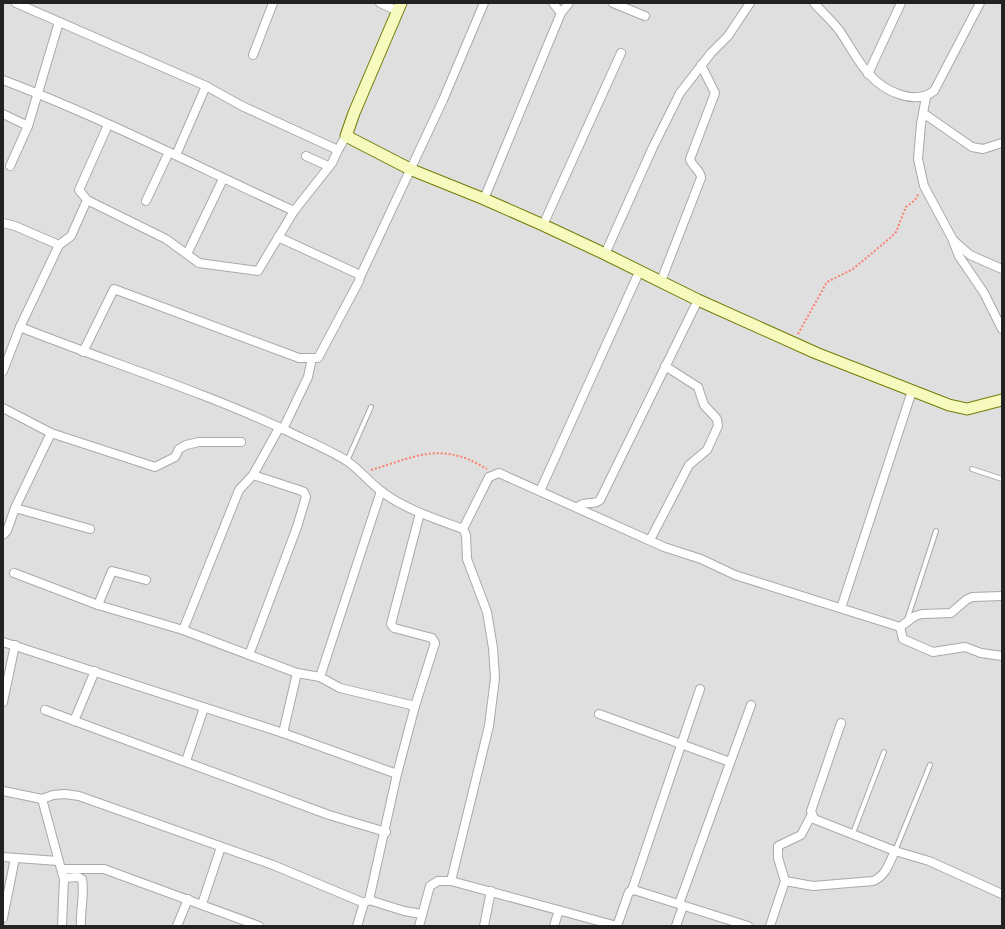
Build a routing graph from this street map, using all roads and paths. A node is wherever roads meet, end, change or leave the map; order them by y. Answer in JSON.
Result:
{"nodes":[{"id":1,"x":16,"y":3,"type":"edge"},
{"id":2,"x":273,"y":3,"type":"edge"},
{"id":3,"x":380,"y":3,"type":"edge"},
{"id":4,"x":484,"y":3,"type":"edge"},
{"id":5,"x":553,"y":3,"type":"edge"},
{"id":6,"x":569,"y":3,"type":"edge"},
{"id":7,"x":613,"y":3,"type":"edge"},
{"id":8,"x":750,"y":3,"type":"edge"},
{"id":9,"x":814,"y":3,"type":"edge"},
{"id":10,"x":901,"y":3,"type":"edge"},
{"id":11,"x":980,"y":3,"type":"edge"},
{"id":12,"x":399,"y":7,"type":"edge"},
{"id":13,"x":561,"y":13,"type":"junction"},
{"id":14,"x":645,"y":16,"type":"dead end"},
{"id":15,"x":60,"y":22,"type":"junction"},
{"id":16,"x":621,"y":53,"type":"dead end"},
{"id":17,"x":253,"y":55,"type":"dead end"},
{"id":18,"x":701,"y":65,"type":"junction"},
{"id":19,"x":868,"y":74,"type":"junction"},
{"id":20,"x":3,"y":80,"type":"edge"},
{"id":21,"x":206,"y":86,"type":"junction"},
{"id":22,"x":38,"y":93,"type":"junction"},
{"id":23,"x":926,"y":97,"type":"junction"},
{"id":24,"x":923,"y":113,"type":"junction"},
{"id":25,"x":3,"y":114,"type":"edge"},
{"id":26,"x":108,"y":125,"type":"junction"},
{"id":27,"x":28,"y":126,"type":"junction"},
{"id":28,"x":346,"y":136,"type":"junction"},
{"id":29,"x":1002,"y":143,"type":"edge"},
{"id":30,"x":338,"y":150,"type":"junction"},
{"id":31,"x":172,"y":154,"type":"junction"},
{"id":32,"x":306,"y":156,"type":"dead end"},
{"id":33,"x":10,"y":166,"type":"dead end"},
{"id":34,"x":328,"y":166,"type":"junction"},
{"id":35,"x":412,"y":170,"type":"junction"},
{"id":36,"x":223,"y":178,"type":"junction"},
{"id":37,"x":924,"y":186,"type":"junction"},
{"id":38,"x":484,"y":199,"type":"junction"},
{"id":39,"x":87,"y":200,"type":"junction"},
{"id":40,"x":146,"y":202,"type":"dead end"},
{"id":41,"x":294,"y":211,"type":"junction"},
{"id":42,"x":3,"y":223,"type":"edge"},
{"id":43,"x":543,"y":225,"type":"junction"},
{"id":44,"x":278,"y":237,"type":"junction"},
{"id":45,"x":953,"y":240,"type":"junction"},
{"id":46,"x":59,"y":245,"type":"junction"},
{"id":47,"x":187,"y":254,"type":"junction"},
{"id":48,"x":605,"y":254,"type":"junction"},
{"id":49,"x":1002,"y":269,"type":"edge"},
{"id":50,"x":640,"y":270,"type":"junction"},
{"id":51,"x":360,"y":277,"type":"junction"},
{"id":52,"x":661,"y":281,"type":"junction"},
{"id":53,"x":698,"y":300,"type":"junction"},
{"id":54,"x":20,"y":327,"type":"junction"},
{"id":55,"x":1002,"y":329,"type":"edge"},
{"id":56,"x":793,"y":343,"type":"junction"},
{"id":57,"x":83,"y":352,"type":"junction"},
{"id":58,"x":312,"y":358,"type":"junction"},
{"id":59,"x":665,"y":366,"type":"junction"},
{"id":60,"x":3,"y":371,"type":"edge"},
{"id":61,"x":912,"y":391,"type":"junction"},
{"id":62,"x":1002,"y":400,"type":"edge"},
{"id":63,"x":372,"y":407,"type":"dead end"},
{"id":64,"x":3,"y":408,"type":"edge"},
{"id":65,"x":281,"y":429,"type":"junction"},
{"id":66,"x":52,"y":433,"type":"junction"},
{"id":67,"x":241,"y":442,"type":"dead end"},
{"id":68,"x":347,"y":461,"type":"junction"},
{"id":69,"x":972,"y":469,"type":"dead end"},
{"id":70,"x":362,"y":472,"type":"junction"},
{"id":71,"x":493,"y":474,"type":"junction"},
{"id":72,"x":253,"y":475,"type":"junction"},
{"id":73,"x":1002,"y":479,"type":"edge"},
{"id":74,"x":540,"y":490,"type":"junction"},
{"id":75,"x":381,"y":492,"type":"junction"},
{"id":76,"x":578,"y":507,"type":"junction"},
{"id":77,"x":15,"y":508,"type":"junction"},
{"id":78,"x":420,"y":513,"type":"junction"},
{"id":79,"x":90,"y":529,"type":"dead end"},
{"id":80,"x":463,"y":529,"type":"junction"},
{"id":81,"x":936,"y":531,"type":"dead end"},
{"id":82,"x":3,"y":535,"type":"edge"},
{"id":83,"x":650,"y":540,"type":"junction"},
{"id":84,"x":14,"y":573,"type":"dead end"},
{"id":85,"x":146,"y":580,"type":"dead end"},
{"id":86,"x":1002,"y":596,"type":"edge"},
{"id":87,"x":98,"y":605,"type":"junction"},
{"id":88,"x":841,"y":608,"type":"junction"},
{"id":89,"x":903,"y":625,"type":"junction"},
{"id":90,"x":184,"y":630,"type":"junction"},
{"id":91,"x":3,"y":642,"type":"edge"},
{"id":92,"x":15,"y":645,"type":"junction"},
{"id":93,"x":249,"y":655,"type":"junction"},
{"id":94,"x":1002,"y":656,"type":"edge"},
{"id":95,"x":95,"y":671,"type":"junction"},
{"id":96,"x":297,"y":673,"type":"junction"},
{"id":97,"x":320,"y":677,"type":"junction"},
{"id":98,"x":700,"y":689,"type":"dead end"},
{"id":99,"x":3,"y":702,"type":"edge"},
{"id":100,"x":751,"y":705,"type":"dead end"},
{"id":101,"x":415,"y":706,"type":"junction"},
{"id":102,"x":204,"y":708,"type":"junction"},
{"id":103,"x":45,"y":710,"type":"dead end"},
{"id":104,"x":599,"y":714,"type":"dead end"},
{"id":105,"x":74,"y":721,"type":"junction"},
{"id":106,"x":841,"y":723,"type":"dead end"},
{"id":107,"x":283,"y":733,"type":"junction"},
{"id":108,"x":681,"y":744,"type":"junction"},
{"id":109,"x":884,"y":752,"type":"dead end"},
{"id":110,"x":186,"y":761,"type":"junction"},
{"id":111,"x":730,"y":762,"type":"junction"},
{"id":112,"x":930,"y":765,"type":"dead end"},
{"id":113,"x":397,"y":774,"type":"junction"},
{"id":114,"x":3,"y":791,"type":"edge"},
{"id":115,"x":42,"y":799,"type":"junction"},
{"id":116,"x":811,"y":816,"type":"junction"},
{"id":117,"x":386,"y":832,"type":"junction"},
{"id":118,"x":853,"y":833,"type":"junction"},
{"id":119,"x":221,"y":847,"type":"junction"},
{"id":120,"x":896,"y":851,"type":"junction"},
{"id":121,"x":3,"y":857,"type":"edge"},
{"id":122,"x":15,"y":858,"type":"junction"},
{"id":123,"x":59,"y":865,"type":"junction"},
{"id":124,"x":64,"y":878,"type":"junction"},
{"id":125,"x":451,"y":881,"type":"junction"},
{"id":126,"x":785,"y":881,"type":"junction"},
{"id":127,"x":632,"y":890,"type":"junction"},
{"id":128,"x":491,"y":891,"type":"junction"},
{"id":129,"x":1002,"y":894,"type":"edge"},
{"id":130,"x":188,"y":899,"type":"junction"},
{"id":131,"x":367,"y":901,"type":"junction"},
{"id":132,"x":202,"y":904,"type":"junction"},
{"id":133,"x":681,"y":905,"type":"junction"},
{"id":134,"x":559,"y":910,"type":"junction"},
{"id":135,"x":422,"y":914,"type":"junction"},
{"id":136,"x":3,"y":918,"type":"edge"},
{"id":137,"x":250,"y":924,"type":"edge"},
{"id":138,"x":736,"y":924,"type":"edge"},
{"id":139,"x":62,"y":926,"type":"edge"},
{"id":140,"x":80,"y":926,"type":"edge"},
{"id":141,"x":177,"y":926,"type":"edge"},
{"id":142,"x":259,"y":926,"type":"edge"},
{"id":143,"x":357,"y":926,"type":"edge"},
{"id":144,"x":419,"y":926,"type":"edge"},
{"id":145,"x":484,"y":926,"type":"edge"},
{"id":146,"x":554,"y":926,"type":"edge"},
{"id":147,"x":617,"y":926,"type":"edge"},
{"id":148,"x":676,"y":926,"type":"edge"},
{"id":149,"x":748,"y":926,"type":"edge"},
{"id":150,"x":770,"y":926,"type":"edge"}],
"edges":[{"from":1,"to":15,"type":"street"},
{"from":2,"to":17,"type":"street"},
{"from":3,"to":12,"type":"street"},
{"from":4,"to":35,"type":"street"},
{"from":5,"to":13,"type":"street"},
{"from":6,"to":13,"type":"street"},
{"from":7,"to":14,"type":"street"},
{"from":8,"to":18,"type":"street"},
{"from":9,"to":19,"type":"street"},
{"from":10,"to":19,"type":"street"},
{"from":11,"to":23,"type":"street"},
{"from":12,"to":28,"type":"main road"},
{"from":13,"to":38,"type":"street"},
{"from":15,"to":21,"type":"street"},
{"from":15,"to":22,"type":"street"},
{"from":16,"to":43,"type":"street"},
{"from":18,"to":48,"type":"street"},
{"from":18,"to":52,"type":"street"},
{"from":19,"to":23,"type":"street"},
{"from":20,"to":22,"type":"street"},
{"from":21,"to":30,"type":"street"},
{"from":21,"to":31,"type":"street"},
{"from":22,"to":26,"type":"street"},
{"from":22,"to":27,"type":"street"},
{"from":23,"to":24,"type":"street"},
{"from":24,"to":29,"type":"street"},
{"from":24,"to":37,"type":"street"},
{"from":25,"to":27,"type":"street"},
{"from":26,"to":31,"type":"street"},
{"from":26,"to":39,"type":"street"},
{"from":27,"to":33,"type":"street"},
{"from":28,"to":30,"type":"street"},
{"from":28,"to":35,"type":"main road"},
{"from":30,"to":34,"type":"street"},
{"from":31,"to":36,"type":"street"},
{"from":31,"to":40,"type":"street"},
{"from":32,"to":34,"type":"street"},
{"from":34,"to":41,"type":"street"},
{"from":35,"to":38,"type":"main road"},
{"from":35,"to":51,"type":"street"},
{"from":36,"to":41,"type":"street"},
{"from":36,"to":47,"type":"street"},
{"from":37,"to":45,"type":"street"},
{"from":37,"to":56,"type":"path"},
{"from":38,"to":43,"type":"main road"},
{"from":39,"to":46,"type":"street"},
{"from":39,"to":47,"type":"street"},
{"from":41,"to":44,"type":"street"},
{"from":42,"to":46,"type":"street"},
{"from":43,"to":48,"type":"main road"},
{"from":44,"to":47,"type":"street"},
{"from":44,"to":51,"type":"street"},
{"from":45,"to":49,"type":"street"},
{"from":45,"to":55,"type":"street"},
{"from":46,"to":54,"type":"street"},
{"from":48,"to":50,"type":"main road"},
{"from":50,"to":52,"type":"main road"},
{"from":50,"to":74,"type":"street"},
{"from":51,"to":58,"type":"street"},
{"from":52,"to":53,"type":"main road"},
{"from":53,"to":56,"type":"main road"},
{"from":53,"to":59,"type":"street"},
{"from":54,"to":57,"type":"street"},
{"from":54,"to":60,"type":"street"},
{"from":56,"to":61,"type":"main road"},
{"from":57,"to":58,"type":"street"},
{"from":57,"to":65,"type":"street"},
{"from":58,"to":65,"type":"street"},
{"from":59,"to":76,"type":"street"},
{"from":59,"to":83,"type":"street"},
{"from":61,"to":62,"type":"main road"},
{"from":61,"to":88,"type":"street"},
{"from":63,"to":68,"type":"lane"},
{"from":64,"to":66,"type":"street"},
{"from":65,"to":68,"type":"street"},
{"from":65,"to":72,"type":"street"},
{"from":66,"to":67,"type":"street"},
{"from":66,"to":77,"type":"street"},
{"from":68,"to":70,"type":"street"},
{"from":69,"to":73,"type":"lane"},
{"from":70,"to":71,"type":"path"},
{"from":70,"to":75,"type":"street"},
{"from":71,"to":74,"type":"street"},
{"from":71,"to":80,"type":"street"},
{"from":72,"to":90,"type":"street"},
{"from":72,"to":93,"type":"street"},
{"from":74,"to":76,"type":"street"},
{"from":75,"to":78,"type":"street"},
{"from":75,"to":97,"type":"street"},
{"from":76,"to":83,"type":"street"},
{"from":77,"to":79,"type":"street"},
{"from":77,"to":82,"type":"street"},
{"from":78,"to":80,"type":"street"},
{"from":78,"to":101,"type":"street"},
{"from":80,"to":125,"type":"street"},
{"from":81,"to":89,"type":"lane"},
{"from":83,"to":88,"type":"street"},
{"from":84,"to":87,"type":"street"},
{"from":85,"to":87,"type":"street"},
{"from":86,"to":89,"type":"street"},
{"from":87,"to":90,"type":"street"},
{"from":88,"to":89,"type":"street"},
{"from":89,"to":94,"type":"street"},
{"from":90,"to":93,"type":"street"},
{"from":91,"to":92,"type":"street"},
{"from":92,"to":95,"type":"street"},
{"from":92,"to":99,"type":"street"},
{"from":93,"to":96,"type":"street"},
{"from":95,"to":102,"type":"street"},
{"from":95,"to":105,"type":"street"},
{"from":96,"to":97,"type":"street"},
{"from":96,"to":107,"type":"street"},
{"from":97,"to":101,"type":"street"},
{"from":98,"to":108,"type":"street"},
{"from":100,"to":111,"type":"street"},
{"from":101,"to":113,"type":"street"},
{"from":102,"to":107,"type":"street"},
{"from":102,"to":110,"type":"street"},
{"from":103,"to":105,"type":"street"},
{"from":104,"to":108,"type":"street"},
{"from":105,"to":110,"type":"street"},
{"from":106,"to":116,"type":"street"},
{"from":107,"to":113,"type":"street"},
{"from":108,"to":111,"type":"street"},
{"from":108,"to":127,"type":"street"},
{"from":109,"to":118,"type":"lane"},
{"from":110,"to":117,"type":"street"},
{"from":111,"to":133,"type":"street"},
{"from":112,"to":120,"type":"lane"},
{"from":113,"to":117,"type":"street"},
{"from":114,"to":115,"type":"street"},
{"from":115,"to":119,"type":"street"},
{"from":115,"to":123,"type":"street"},
{"from":116,"to":118,"type":"street"},
{"from":116,"to":126,"type":"street"},
{"from":117,"to":131,"type":"street"},
{"from":118,"to":120,"type":"street"},
{"from":119,"to":131,"type":"street"},
{"from":119,"to":132,"type":"street"},
{"from":120,"to":126,"type":"street"},
{"from":120,"to":129,"type":"street"},
{"from":121,"to":122,"type":"street"},
{"from":122,"to":123,"type":"street"},
{"from":122,"to":136,"type":"street"},
{"from":123,"to":124,"type":"street"},
{"from":123,"to":130,"type":"street"},
{"from":124,"to":139,"type":"street"},
{"from":124,"to":140,"type":"street"},
{"from":125,"to":128,"type":"street"},
{"from":125,"to":135,"type":"street"},
{"from":126,"to":150,"type":"street"},
{"from":127,"to":133,"type":"street"},
{"from":127,"to":147,"type":"street"},
{"from":128,"to":134,"type":"street"},
{"from":128,"to":145,"type":"street"},
{"from":130,"to":132,"type":"street"},
{"from":130,"to":141,"type":"street"},
{"from":131,"to":135,"type":"street"},
{"from":131,"to":143,"type":"street"},
{"from":132,"to":137,"type":"street"},
{"from":133,"to":138,"type":"street"},
{"from":133,"to":148,"type":"street"},
{"from":134,"to":146,"type":"street"},
{"from":134,"to":147,"type":"street"},
{"from":135,"to":144,"type":"street"},
{"from":137,"to":142,"type":"street"},
{"from":138,"to":149,"type":"street"}]}
